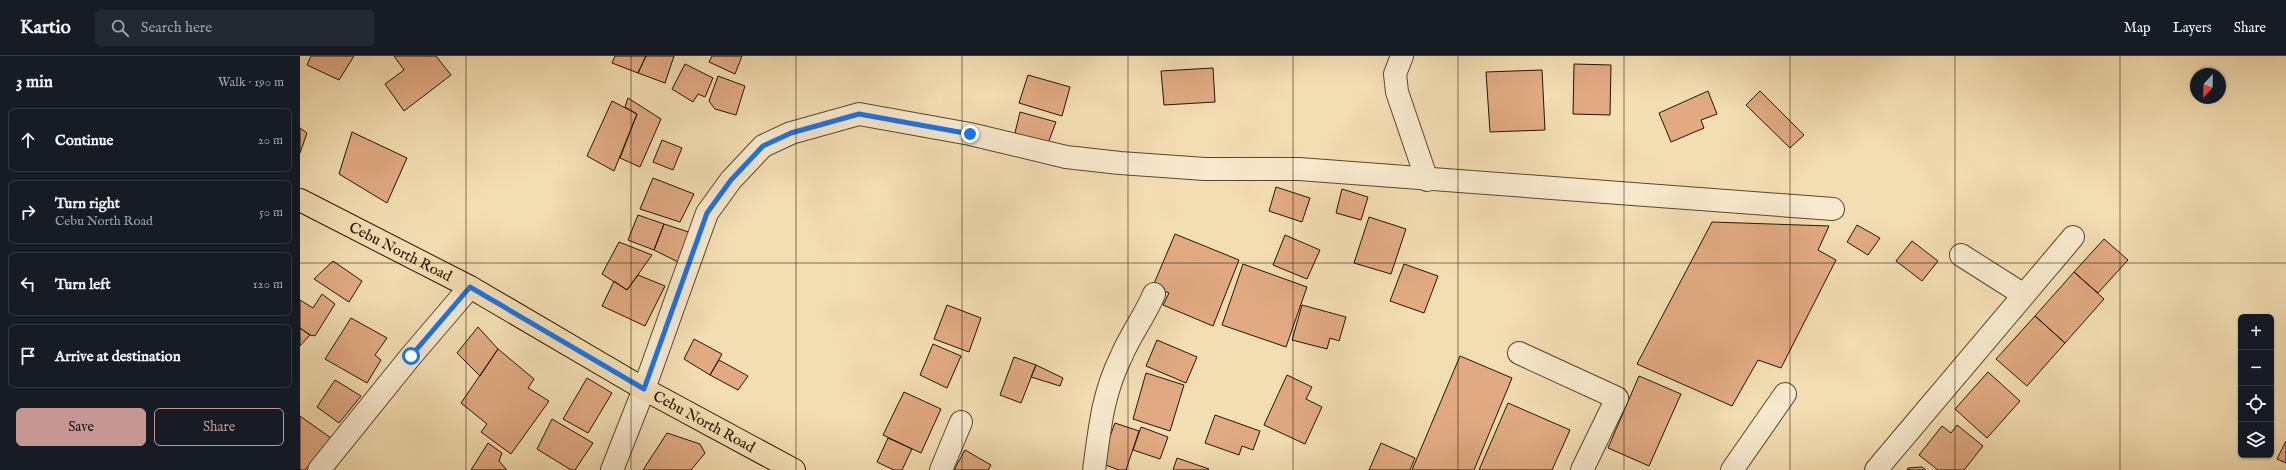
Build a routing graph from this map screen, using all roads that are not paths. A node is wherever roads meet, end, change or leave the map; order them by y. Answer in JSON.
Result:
{"nodes":[{"id":1,"x":1402,"y":56,"type":"edge"},
{"id":2,"x":1427,"y":180,"type":"junction"},
{"id":3,"x":300,"y":200,"type":"edge"},
{"id":4,"x":1833,"y":209,"type":"dead end"},
{"id":5,"x":2073,"y":237,"type":"dead end"},
{"id":6,"x":1961,"y":255,"type":"dead end"},
{"id":7,"x":470,"y":287,"type":"junction"},
{"id":8,"x":1154,"y":294,"type":"dead end"},
{"id":9,"x":2024,"y":295,"type":"junction"},
{"id":10,"x":1518,"y":353,"type":"dead end"},
{"id":11,"x":644,"y":389,"type":"junction"},
{"id":12,"x":1785,"y":394,"type":"dead end"},
{"id":13,"x":961,"y":422,"type":"dead end"},
{"id":14,"x":319,"y":470,"type":"edge"},
{"id":15,"x":612,"y":470,"type":"edge"},
{"id":16,"x":794,"y":470,"type":"edge"},
{"id":17,"x":941,"y":470,"type":"edge"},
{"id":18,"x":1094,"y":470,"type":"edge"},
{"id":19,"x":1582,"y":470,"type":"edge"},
{"id":20,"x":1732,"y":470,"type":"edge"},
{"id":21,"x":1876,"y":470,"type":"edge"}],
"edges":[{"from":1,"to":2,"type":"street"},
{"from":2,"to":4,"type":"street"},
{"from":2,"to":11,"type":"street"},
{"from":3,"to":7,"type":"main road","name":"Cebu North Road"},
{"from":5,"to":9,"type":"street"},
{"from":6,"to":9,"type":"street"},
{"from":7,"to":11,"type":"main road","name":"Cebu North Road"},
{"from":7,"to":14,"type":"street"},
{"from":8,"to":18,"type":"street"},
{"from":9,"to":21,"type":"street"},
{"from":10,"to":19,"type":"street"},
{"from":11,"to":15,"type":"street"},
{"from":11,"to":16,"type":"main road","name":"Cebu North Road"},
{"from":12,"to":20,"type":"street"},
{"from":13,"to":17,"type":"street"}]}
